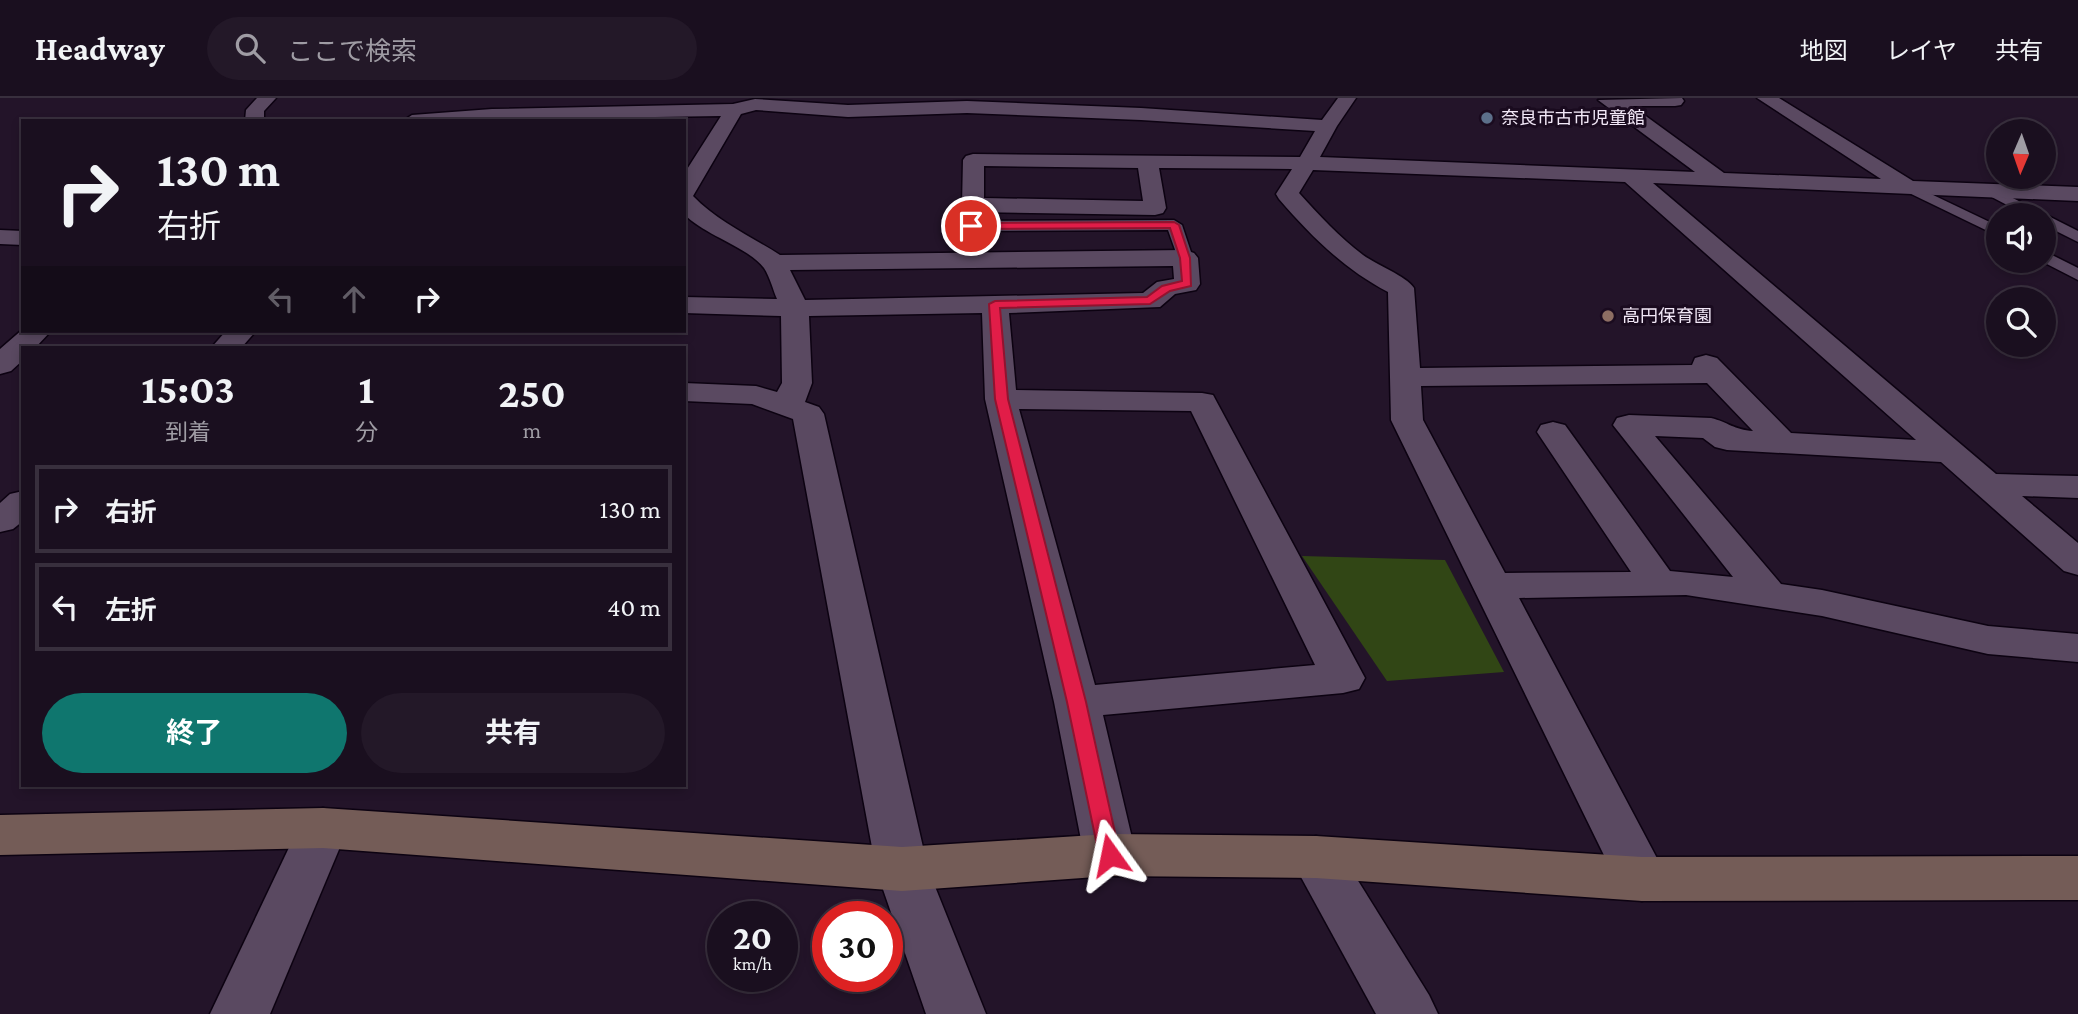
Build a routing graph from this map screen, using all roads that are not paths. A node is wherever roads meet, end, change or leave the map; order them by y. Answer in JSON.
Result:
{"nodes":[{"id":1,"x":267,"y":98,"type":"edge"},
{"id":2,"x":1347,"y":98,"type":"edge"},
{"id":3,"x":1671,"y":98,"type":"edge"},
{"id":4,"x":1766,"y":98,"type":"edge"},
{"id":5,"x":1605,"y":99,"type":"edge"},
{"id":6,"x":733,"y":110,"type":"junction"},
{"id":7,"x":488,"y":118,"type":"edge"},
{"id":8,"x":254,"y":119,"type":"edge"},
{"id":9,"x":463,"y":119,"type":"edge"},
{"id":10,"x":1327,"y":126,"type":"junction"},
{"id":11,"x":711,"y":147,"type":"junction"},
{"id":12,"x":686,"y":148,"type":"edge"},
{"id":13,"x":1147,"y":160,"type":"junction"},
{"id":14,"x":1307,"y":163,"type":"junction"},
{"id":15,"x":1631,"y":176,"type":"junction"},
{"id":16,"x":1718,"y":179,"type":"junction"},
{"id":17,"x":1908,"y":187,"type":"junction"},
{"id":18,"x":686,"y":189,"type":"edge"},
{"id":19,"x":1991,"y":191,"type":"junction"},
{"id":20,"x":2078,"y":194,"type":"edge"},
{"id":21,"x":686,"y":202,"type":"edge"},
{"id":22,"x":2014,"y":203,"type":"edge"},
{"id":23,"x":972,"y":216,"type":"junction"},
{"id":24,"x":2056,"y":225,"type":"edge"},
{"id":25,"x":1986,"y":226,"type":"edge"},
{"id":26,"x":686,"y":236,"type":"edge"},
{"id":27,"x":0,"y":237,"type":"edge"},
{"id":28,"x":736,"y":237,"type":"junction"},
{"id":29,"x":2078,"y":237,"type":"edge"},
{"id":30,"x":21,"y":238,"type":"edge"},
{"id":31,"x":1185,"y":258,"type":"junction"},
{"id":32,"x":972,"y":260,"type":"junction"},
{"id":33,"x":774,"y":263,"type":"junction"},
{"id":34,"x":2056,"y":263,"type":"edge"},
{"id":35,"x":2078,"y":275,"type":"edge"},
{"id":36,"x":995,"y":304,"type":"junction"},
{"id":37,"x":686,"y":305,"type":"edge"},
{"id":38,"x":795,"y":308,"type":"junction"},
{"id":39,"x":35,"y":333,"type":"edge"},
{"id":40,"x":240,"y":333,"type":"edge"},
{"id":41,"x":227,"y":346,"type":"edge"},
{"id":42,"x":0,"y":365,"type":"edge"},
{"id":43,"x":0,"y":372,"type":"edge"},
{"id":44,"x":21,"y":372,"type":"edge"},
{"id":45,"x":1405,"y":377,"type":"junction"},
{"id":46,"x":686,"y":392,"type":"edge"},
{"id":47,"x":1001,"y":399,"type":"junction"},
{"id":48,"x":787,"y":406,"type":"junction"},
{"id":49,"x":1553,"y":432,"type":"dead end"},
{"id":50,"x":1782,"y":443,"type":"junction"},
{"id":51,"x":1950,"y":452,"type":"junction"},
{"id":52,"x":1987,"y":484,"type":"junction"},
{"id":53,"x":2078,"y":487,"type":"edge"},
{"id":54,"x":21,"y":504,"type":"edge"},
{"id":55,"x":0,"y":521,"type":"edge"},
{"id":56,"x":2078,"y":563,"type":"edge"},
{"id":57,"x":1659,"y":584,"type":"junction"},
{"id":58,"x":1492,"y":586,"type":"junction"},
{"id":59,"x":1768,"y":595,"type":"junction"},
{"id":60,"x":2078,"y":648,"type":"edge"},
{"id":61,"x":1077,"y":702,"type":"junction"},
{"id":62,"x":323,"y":828,"type":"junction"},
{"id":63,"x":0,"y":835,"type":"edge"},
{"id":64,"x":1110,"y":855,"type":"junction"},
{"id":65,"x":1315,"y":857,"type":"junction"},
{"id":66,"x":902,"y":869,"type":"junction"},
{"id":67,"x":2078,"y":878,"type":"edge"},
{"id":68,"x":1642,"y":879,"type":"junction"},
{"id":69,"x":952,"y":1013,"type":"edge"},
{"id":70,"x":240,"y":1014,"type":"edge"},
{"id":71,"x":1408,"y":1014,"type":"edge"}],
"edges":[{"from":1,"to":8,"type":"street"},
{"from":2,"to":10,"type":"street"},
{"from":3,"to":5,"type":"street"},
{"from":4,"to":17,"type":"street"},
{"from":5,"to":16,"type":"street"},
{"from":6,"to":7,"type":"street"},
{"from":6,"to":10,"type":"street"},
{"from":6,"to":11,"type":"street"},
{"from":7,"to":9,"type":"street"},
{"from":10,"to":14,"type":"street"},
{"from":11,"to":12,"type":"street"},
{"from":11,"to":18,"type":"street"},
{"from":13,"to":14,"type":"street"},
{"from":13,"to":23,"type":"street"},
{"from":13,"to":23,"type":"street"},
{"from":14,"to":15,"type":"street"},
{"from":14,"to":45,"type":"street"},
{"from":15,"to":16,"type":"street"},
{"from":15,"to":51,"type":"street"},
{"from":16,"to":17,"type":"street"},
{"from":17,"to":19,"type":"street"},
{"from":17,"to":25,"type":"lane"},
{"from":19,"to":20,"type":"street"},
{"from":19,"to":22,"type":"lane"},
{"from":21,"to":28,"type":"street"},
{"from":23,"to":31,"type":"lane"},
{"from":23,"to":32,"type":"street"},
{"from":24,"to":29,"type":"lane"},
{"from":26,"to":28,"type":"street"},
{"from":27,"to":30,"type":"street"},
{"from":28,"to":33,"type":"street"},
{"from":31,"to":32,"type":"street"},
{"from":31,"to":36,"type":"street"},
{"from":32,"to":33,"type":"street"},
{"from":33,"to":38,"type":"street"},
{"from":34,"to":35,"type":"lane"},
{"from":36,"to":38,"type":"street"},
{"from":36,"to":47,"type":"street"},
{"from":37,"to":38,"type":"street"},
{"from":38,"to":48,"type":"street"},
{"from":39,"to":42,"type":"street"},
{"from":40,"to":41,"type":"street"},
{"from":43,"to":44,"type":"street"},
{"from":45,"to":50,"type":"street"},
{"from":45,"to":58,"type":"street"},
{"from":46,"to":48,"type":"street"},
{"from":47,"to":61,"type":"street"},
{"from":47,"to":61,"type":"street"},
{"from":48,"to":66,"type":"street"},
{"from":49,"to":57,"type":"street"},
{"from":50,"to":51,"type":"street"},
{"from":50,"to":59,"type":"street"},
{"from":51,"to":52,"type":"street"},
{"from":52,"to":53,"type":"street"},
{"from":52,"to":56,"type":"street"},
{"from":54,"to":55,"type":"street"},
{"from":57,"to":58,"type":"street"},
{"from":57,"to":59,"type":"street"},
{"from":58,"to":68,"type":"street"},
{"from":59,"to":60,"type":"street"},
{"from":61,"to":64,"type":"street"},
{"from":62,"to":63,"type":"street"},
{"from":62,"to":66,"type":"street"},
{"from":62,"to":70,"type":"street"},
{"from":64,"to":65,"type":"street"},
{"from":64,"to":66,"type":"street"},
{"from":65,"to":68,"type":"street"},
{"from":65,"to":71,"type":"street"},
{"from":66,"to":69,"type":"street"},
{"from":67,"to":68,"type":"street"}]}
